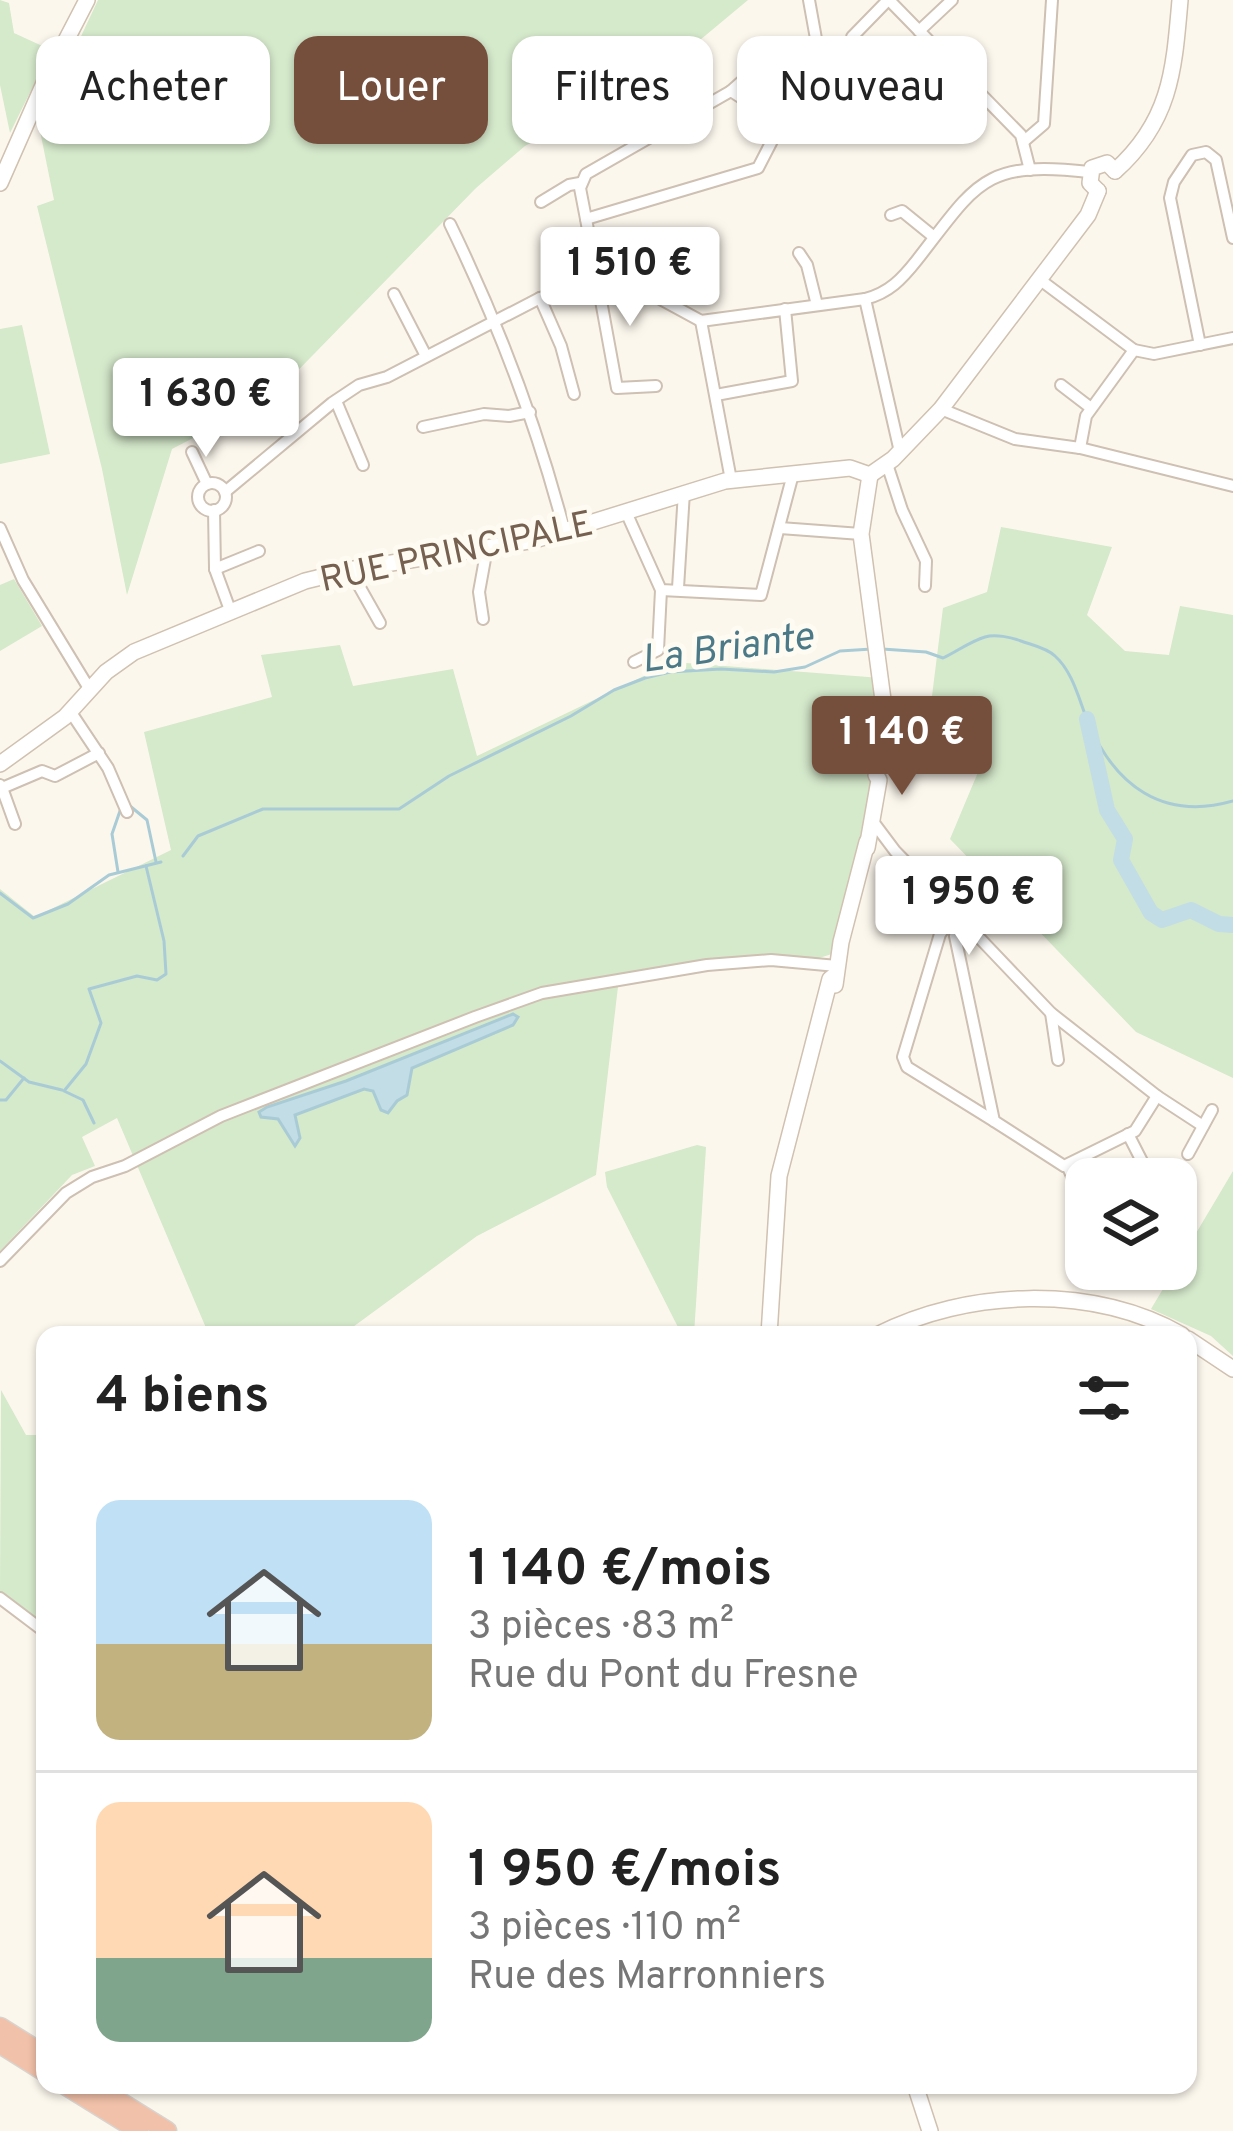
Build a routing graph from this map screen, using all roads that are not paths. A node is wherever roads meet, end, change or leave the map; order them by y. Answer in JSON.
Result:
{"nodes":[{"id":1,"x":87,"y":0,"type":"edge"},
{"id":2,"x":809,"y":0,"type":"edge"},
{"id":3,"x":888,"y":0,"type":"edge"},
{"id":4,"x":952,"y":0,"type":"edge"},
{"id":5,"x":1052,"y":0,"type":"edge"},
{"id":6,"x":1180,"y":0,"type":"edge"},
{"id":7,"x":920,"y":31,"type":"junction"},
{"id":8,"x":816,"y":36,"type":"edge"},
{"id":9,"x":853,"y":36,"type":"edge"},
{"id":10,"x":925,"y":36,"type":"edge"},
{"id":11,"x":737,"y":86,"type":"edge"},
{"id":12,"x":731,"y":91,"type":"junction"},
{"id":13,"x":737,"y":95,"type":"edge"},
{"id":14,"x":987,"y":100,"type":"edge"},
{"id":15,"x":1023,"y":142,"type":"junction"},
{"id":16,"x":770,"y":144,"type":"edge"},
{"id":17,"x":1030,"y":170,"type":"junction"},
{"id":18,"x":1115,"y":171,"type":"junction"},
{"id":19,"x":1089,"y":172,"type":"junction"},
{"id":20,"x":0,"y":183,"type":"edge"},
{"id":21,"x":580,"y":184,"type":"junction"},
{"id":22,"x":1098,"y":190,"type":"junction"},
{"id":23,"x":542,"y":202,"type":"dead end"},
{"id":24,"x":891,"y":214,"type":"dead end"},
{"id":25,"x":586,"y":219,"type":"junction"},
{"id":26,"x":450,"y":224,"type":"dead end"},
{"id":27,"x":934,"y":237,"type":"junction"},
{"id":28,"x":1233,"y":238,"type":"edge"},
{"id":29,"x":799,"y":253,"type":"dead end"},
{"id":30,"x":1039,"y":279,"type":"junction"},
{"id":31,"x":597,"y":281,"type":"junction"},
{"id":32,"x":394,"y":294,"type":"dead end"},
{"id":33,"x":540,"y":298,"type":"junction"},
{"id":34,"x":866,"y":299,"type":"junction"},
{"id":35,"x":817,"y":304,"type":"junction"},
{"id":36,"x":785,"y":309,"type":"junction"},
{"id":37,"x":496,"y":320,"type":"junction"},
{"id":38,"x":701,"y":321,"type":"junction"},
{"id":39,"x":1233,"y":338,"type":"edge"},
{"id":40,"x":1200,"y":345,"type":"junction"},
{"id":41,"x":1134,"y":350,"type":"junction"},
{"id":42,"x":426,"y":356,"type":"junction"},
{"id":43,"x":1060,"y":385,"type":"dead end"},
{"id":44,"x":656,"y":386,"type":"dead end"},
{"id":45,"x":574,"y":394,"type":"dead end"},
{"id":46,"x":716,"y":395,"type":"junction"},
{"id":47,"x":336,"y":401,"type":"junction"},
{"id":48,"x":1091,"y":408,"type":"junction"},
{"id":49,"x":940,"y":410,"type":"junction"},
{"id":50,"x":530,"y":412,"type":"junction"},
{"id":51,"x":423,"y":428,"type":"dead end"},
{"id":52,"x":1080,"y":448,"type":"junction"},
{"id":53,"x":192,"y":452,"type":"dead end"},
{"id":54,"x":900,"y":452,"type":"junction"},
{"id":55,"x":887,"y":464,"type":"junction"},
{"id":56,"x":363,"y":465,"type":"dead end"},
{"id":57,"x":793,"y":474,"type":"junction"},
{"id":58,"x":870,"y":475,"type":"junction"},
{"id":59,"x":731,"y":480,"type":"junction"},
{"id":60,"x":207,"y":484,"type":"junction"},
{"id":61,"x":1233,"y":486,"type":"edge"},
{"id":62,"x":684,"y":491,"type":"junction"},
{"id":63,"x":225,"y":492,"type":"junction"},
{"id":64,"x":214,"y":510,"type":"junction"},
{"id":65,"x":626,"y":512,"type":"junction"},
{"id":66,"x":0,"y":528,"type":"edge"},
{"id":67,"x":780,"y":528,"type":"junction"},
{"id":68,"x":565,"y":533,"type":"junction"},
{"id":69,"x":861,"y":534,"type":"junction"},
{"id":70,"x":487,"y":548,"type":"junction"},
{"id":71,"x":259,"y":551,"type":"dead end"},
{"id":72,"x":13,"y":557,"type":"junction"},
{"id":73,"x":0,"y":563,"type":"edge"},
{"id":74,"x":215,"y":569,"type":"junction"},
{"id":75,"x":350,"y":570,"type":"junction"},
{"id":76,"x":925,"y":586,"type":"dead end"},
{"id":77,"x":678,"y":588,"type":"junction"},
{"id":78,"x":661,"y":590,"type":"junction"},
{"id":79,"x":230,"y":610,"type":"junction"},
{"id":80,"x":483,"y":619,"type":"dead end"},
{"id":81,"x":380,"y":623,"type":"dead end"},
{"id":82,"x":634,"y":662,"type":"dead end"},
{"id":83,"x":89,"y":689,"type":"junction"},
{"id":84,"x":70,"y":711,"type":"junction"},
{"id":85,"x":99,"y":753,"type":"junction"},
{"id":86,"x":0,"y":764,"type":"edge"},
{"id":87,"x":1,"y":786,"type":"edge"},
{"id":88,"x":125,"y":807,"type":"dead end"},
{"id":89,"x":870,"y":818,"type":"junction"},
{"id":90,"x":15,"y":824,"type":"dead end"},
{"id":91,"x":867,"y":848,"type":"junction"},
{"id":92,"x":896,"y":851,"type":"junction"},
{"id":93,"x":952,"y":911,"type":"junction"},
{"id":94,"x":947,"y":925,"type":"junction"},
{"id":95,"x":969,"y":927,"type":"junction"},
{"id":96,"x":956,"y":936,"type":"junction"},
{"id":97,"x":837,"y":967,"type":"junction"},
{"id":98,"x":1051,"y":1013,"type":"junction"},
{"id":99,"x":1058,"y":1060,"type":"dead end"},
{"id":100,"x":1157,"y":1096,"type":"junction"},
{"id":101,"x":1212,"y":1110,"type":"dead end"},
{"id":102,"x":994,"y":1121,"type":"junction"},
{"id":103,"x":1203,"y":1126,"type":"junction"},
{"id":104,"x":1128,"y":1135,"type":"junction"},
{"id":105,"x":1188,"y":1154,"type":"dead end"},
{"id":106,"x":1080,"y":1158,"type":"edge"},
{"id":107,"x":1140,"y":1158,"type":"edge"},
{"id":108,"x":1065,"y":1165,"type":"edge"},
{"id":109,"x":774,"y":1224,"type":"junction"},
{"id":110,"x":0,"y":1261,"type":"edge"},
{"id":111,"x":942,"y":1313,"type":"junction"},
{"id":112,"x":769,"y":1326,"type":"edge"},
{"id":113,"x":780,"y":1326,"type":"edge"},
{"id":114,"x":898,"y":1326,"type":"edge"},
{"id":115,"x":915,"y":1326,"type":"edge"},
{"id":116,"x":1161,"y":1326,"type":"edge"},
{"id":117,"x":1197,"y":1345,"type":"edge"},
{"id":118,"x":1233,"y":1369,"type":"edge"},
{"id":119,"x":0,"y":1598,"type":"edge"},
{"id":120,"x":36,"y":1625,"type":"edge"},
{"id":121,"x":0,"y":2027,"type":"edge"},
{"id":122,"x":0,"y":2044,"type":"edge"},
{"id":123,"x":36,"y":2049,"type":"edge"},
{"id":124,"x":36,"y":2066,"type":"edge"},
{"id":125,"x":79,"y":2094,"type":"edge"},
{"id":126,"x":108,"y":2094,"type":"edge"},
{"id":127,"x":918,"y":2094,"type":"edge"},
{"id":128,"x":139,"y":2131,"type":"edge"},
{"id":129,"x":167,"y":2131,"type":"edge"},
{"id":130,"x":930,"y":2131,"type":"edge"}],
"edges":[{"from":1,"to":20,"type":"main road"},
{"from":2,"to":8,"type":"street"},
{"from":3,"to":7,"type":"street"},
{"from":3,"to":9,"type":"street"},
{"from":4,"to":7,"type":"street"},
{"from":5,"to":15,"type":"street"},
{"from":6,"to":18,"type":"main road"},
{"from":7,"to":10,"type":"street"},
{"from":11,"to":12,"type":"street"},
{"from":12,"to":13,"type":"street"},
{"from":12,"to":21,"type":"street"},
{"from":14,"to":15,"type":"street"},
{"from":15,"to":17,"type":"street"},
{"from":16,"to":25,"type":"street"},
{"from":17,"to":19,"type":"street"},
{"from":17,"to":27,"type":"street"},
{"from":18,"to":19,"type":"main road"},
{"from":18,"to":22,"type":"main road"},
{"from":19,"to":22,"type":"main road"},
{"from":21,"to":23,"type":"street"},
{"from":21,"to":25,"type":"street"},
{"from":22,"to":30,"type":"main road"},
{"from":24,"to":27,"type":"street"},
{"from":25,"to":31,"type":"street"},
{"from":26,"to":37,"type":"street"},
{"from":27,"to":34,"type":"street"},
{"from":28,"to":40,"type":"street"},
{"from":29,"to":35,"type":"street"},
{"from":30,"to":41,"type":"street"},
{"from":30,"to":49,"type":"main road"},
{"from":31,"to":33,"type":"street"},
{"from":31,"to":38,"type":"street"},
{"from":31,"to":44,"type":"street"},
{"from":32,"to":42,"type":"street"},
{"from":33,"to":37,"type":"street"},
{"from":33,"to":45,"type":"street"},
{"from":34,"to":35,"type":"street"},
{"from":34,"to":54,"type":"street"},
{"from":35,"to":36,"type":"street"},
{"from":36,"to":38,"type":"street"},
{"from":36,"to":46,"type":"street"},
{"from":37,"to":42,"type":"street"},
{"from":37,"to":50,"type":"street"},
{"from":38,"to":46,"type":"street"},
{"from":39,"to":40,"type":"street"},
{"from":40,"to":41,"type":"street"},
{"from":41,"to":48,"type":"street"},
{"from":42,"to":47,"type":"street"},
{"from":43,"to":48,"type":"street"},
{"from":46,"to":59,"type":"street"},
{"from":47,"to":56,"type":"street"},
{"from":47,"to":63,"type":"street"},
{"from":48,"to":52,"type":"street"},
{"from":49,"to":52,"type":"street"},
{"from":49,"to":54,"type":"main road"},
{"from":50,"to":51,"type":"street"},
{"from":50,"to":68,"type":"street"},
{"from":52,"to":61,"type":"street"},
{"from":53,"to":60,"type":"street"},
{"from":54,"to":55,"type":"main road"},
{"from":55,"to":58,"type":"main road"},
{"from":55,"to":76,"type":"street"},
{"from":57,"to":58,"type":"main road","name":"RUE PRINCIPALE"},
{"from":57,"to":59,"type":"main road","name":"RUE PRINCIPALE"},
{"from":57,"to":67,"type":"street"},
{"from":58,"to":69,"type":"main road"},
{"from":59,"to":62,"type":"main road","name":"RUE PRINCIPALE"},
{"from":60,"to":63,"type":"street"},
{"from":60,"to":64,"type":"street"},
{"from":62,"to":65,"type":"main road","name":"RUE PRINCIPALE"},
{"from":62,"to":77,"type":"street"},
{"from":63,"to":64,"type":"street"},
{"from":64,"to":74,"type":"street"},
{"from":65,"to":68,"type":"main road","name":"RUE PRINCIPALE"},
{"from":65,"to":78,"type":"street"},
{"from":66,"to":72,"type":"street"},
{"from":67,"to":69,"type":"street"},
{"from":67,"to":77,"type":"street"},
{"from":68,"to":70,"type":"main road","name":"RUE PRINCIPALE"},
{"from":69,"to":89,"type":"main road"},
{"from":70,"to":75,"type":"main road","name":"RUE PRINCIPALE"},
{"from":70,"to":80,"type":"street"},
{"from":71,"to":74,"type":"street"},
{"from":72,"to":73,"type":"street"},
{"from":72,"to":83,"type":"street"},
{"from":74,"to":79,"type":"street"},
{"from":75,"to":79,"type":"main road","name":"RUE PRINCIPALE"},
{"from":75,"to":81,"type":"street"},
{"from":77,"to":78,"type":"street"},
{"from":78,"to":82,"type":"street"},
{"from":79,"to":83,"type":"main road","name":"RUE PRINCIPALE"},
{"from":83,"to":84,"type":"main road"},
{"from":84,"to":85,"type":"street"},
{"from":84,"to":86,"type":"main road"},
{"from":85,"to":87,"type":"street"},
{"from":85,"to":88,"type":"street"},
{"from":87,"to":90,"type":"street"},
{"from":89,"to":91,"type":"main road"},
{"from":89,"to":92,"type":"street"},
{"from":91,"to":92,"type":"street"},
{"from":91,"to":97,"type":"main road"},
{"from":92,"to":93,"type":"street"},
{"from":93,"to":94,"type":"street"},
{"from":93,"to":95,"type":"street"},
{"from":94,"to":96,"type":"street"},
{"from":94,"to":102,"type":"street"},
{"from":95,"to":96,"type":"street"},
{"from":95,"to":98,"type":"street"},
{"from":96,"to":102,"type":"street"},
{"from":97,"to":109,"type":"main road"},
{"from":97,"to":110,"type":"street"},
{"from":98,"to":99,"type":"street"},
{"from":98,"to":100,"type":"street"},
{"from":100,"to":103,"type":"street"},
{"from":100,"to":104,"type":"street"},
{"from":101,"to":103,"type":"street"},
{"from":102,"to":108,"type":"street"},
{"from":103,"to":105,"type":"street"},
{"from":104,"to":106,"type":"street"},
{"from":104,"to":107,"type":"street"},
{"from":109,"to":112,"type":"main road"},
{"from":109,"to":113,"type":"main road"},
{"from":111,"to":114,"type":"main road"},
{"from":111,"to":115,"type":"main road"},
{"from":111,"to":116,"type":"main road"},
{"from":117,"to":118,"type":"main road"},
{"from":119,"to":120,"type":"street"},
{"from":121,"to":123,"type":"highway"},
{"from":122,"to":124,"type":"highway"},
{"from":125,"to":128,"type":"highway"},
{"from":126,"to":129,"type":"highway"},
{"from":127,"to":130,"type":"main road"}]}
